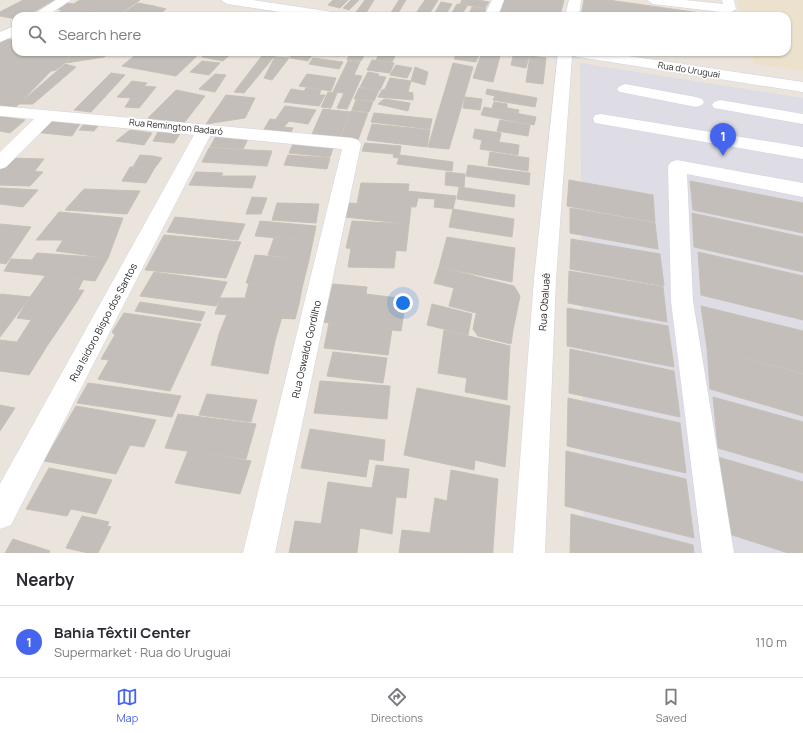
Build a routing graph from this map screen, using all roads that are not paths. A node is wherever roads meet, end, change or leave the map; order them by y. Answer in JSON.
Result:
{"nodes":[{"id":1,"x":66,"y":0,"type":"edge"},
{"id":2,"x":226,"y":0,"type":"edge"},
{"id":3,"x":498,"y":0,"type":"edge"},
{"id":4,"x":575,"y":0,"type":"edge"},
{"id":5,"x":653,"y":0,"type":"edge"},
{"id":6,"x":728,"y":0,"type":"edge"},
{"id":7,"x":45,"y":12,"type":"edge"},
{"id":8,"x":306,"y":12,"type":"edge"},
{"id":9,"x":494,"y":12,"type":"edge"},
{"id":10,"x":573,"y":12,"type":"edge"},
{"id":11,"x":12,"y":31,"type":"edge"},
{"id":12,"x":0,"y":38,"type":"edge"},
{"id":13,"x":565,"y":56,"type":"edge"},
{"id":14,"x":584,"y":56,"type":"edge"},
{"id":15,"x":715,"y":74,"type":"junction"},
{"id":16,"x":803,"y":87,"type":"edge"},
{"id":17,"x":625,"y":89,"type":"dead end"},
{"id":18,"x":696,"y":102,"type":"junction"},
{"id":19,"x":0,"y":111,"type":"edge"},
{"id":20,"x":48,"y":115,"type":"junction"},
{"id":21,"x":803,"y":118,"type":"edge"},
{"id":22,"x":601,"y":119,"type":"dead end"},
{"id":23,"x":723,"y":123,"type":"junction"},
{"id":24,"x":206,"y":130,"type":"junction"},
{"id":25,"x":352,"y":144,"type":"joint"},
{"id":26,"x":803,"y":153,"type":"edge"},
{"id":27,"x":0,"y":162,"type":"edge"},
{"id":28,"x":803,"y":190,"type":"edge"},
{"id":29,"x":0,"y":514,"type":"edge"},
{"id":30,"x":259,"y":553,"type":"edge"},
{"id":31,"x":529,"y":553,"type":"edge"},
{"id":32,"x":718,"y":553,"type":"edge"}],
"edges":[{"from":1,"to":7,"type":"street"},
{"from":2,"to":8,"type":"street"},
{"from":3,"to":9,"type":"street"},
{"from":4,"to":10,"type":"street"},
{"from":5,"to":6,"type":"street"},
{"from":11,"to":12,"type":"street"},
{"from":13,"to":31,"type":"street","name":"Rua Obaluaê"},
{"from":14,"to":18,"type":"street","name":"Rua do Uruguai"},
{"from":15,"to":16,"type":"street","name":"Rua do Uruguai"},
{"from":15,"to":18,"type":"street","name":"Rua do Uruguai"},
{"from":15,"to":23,"type":"street"},
{"from":17,"to":18,"type":"street"},
{"from":18,"to":22,"type":"street"},
{"from":18,"to":23,"type":"street"},
{"from":19,"to":20,"type":"street","name":"Rua Remington Badaró"},
{"from":20,"to":24,"type":"street","name":"Rua Remington Badaró"},
{"from":20,"to":27,"type":"street"},
{"from":21,"to":23,"type":"street"},
{"from":23,"to":26,"type":"street"},
{"from":24,"to":25,"type":"street","name":"Rua Remington Badaró"},
{"from":24,"to":29,"type":"street","name":"Rua Isidoro Bispo dos Santos"},
{"from":25,"to":30,"type":"street","name":"Rua Oswaldo Gordilho"},
{"from":28,"to":32,"type":"street"}]}
